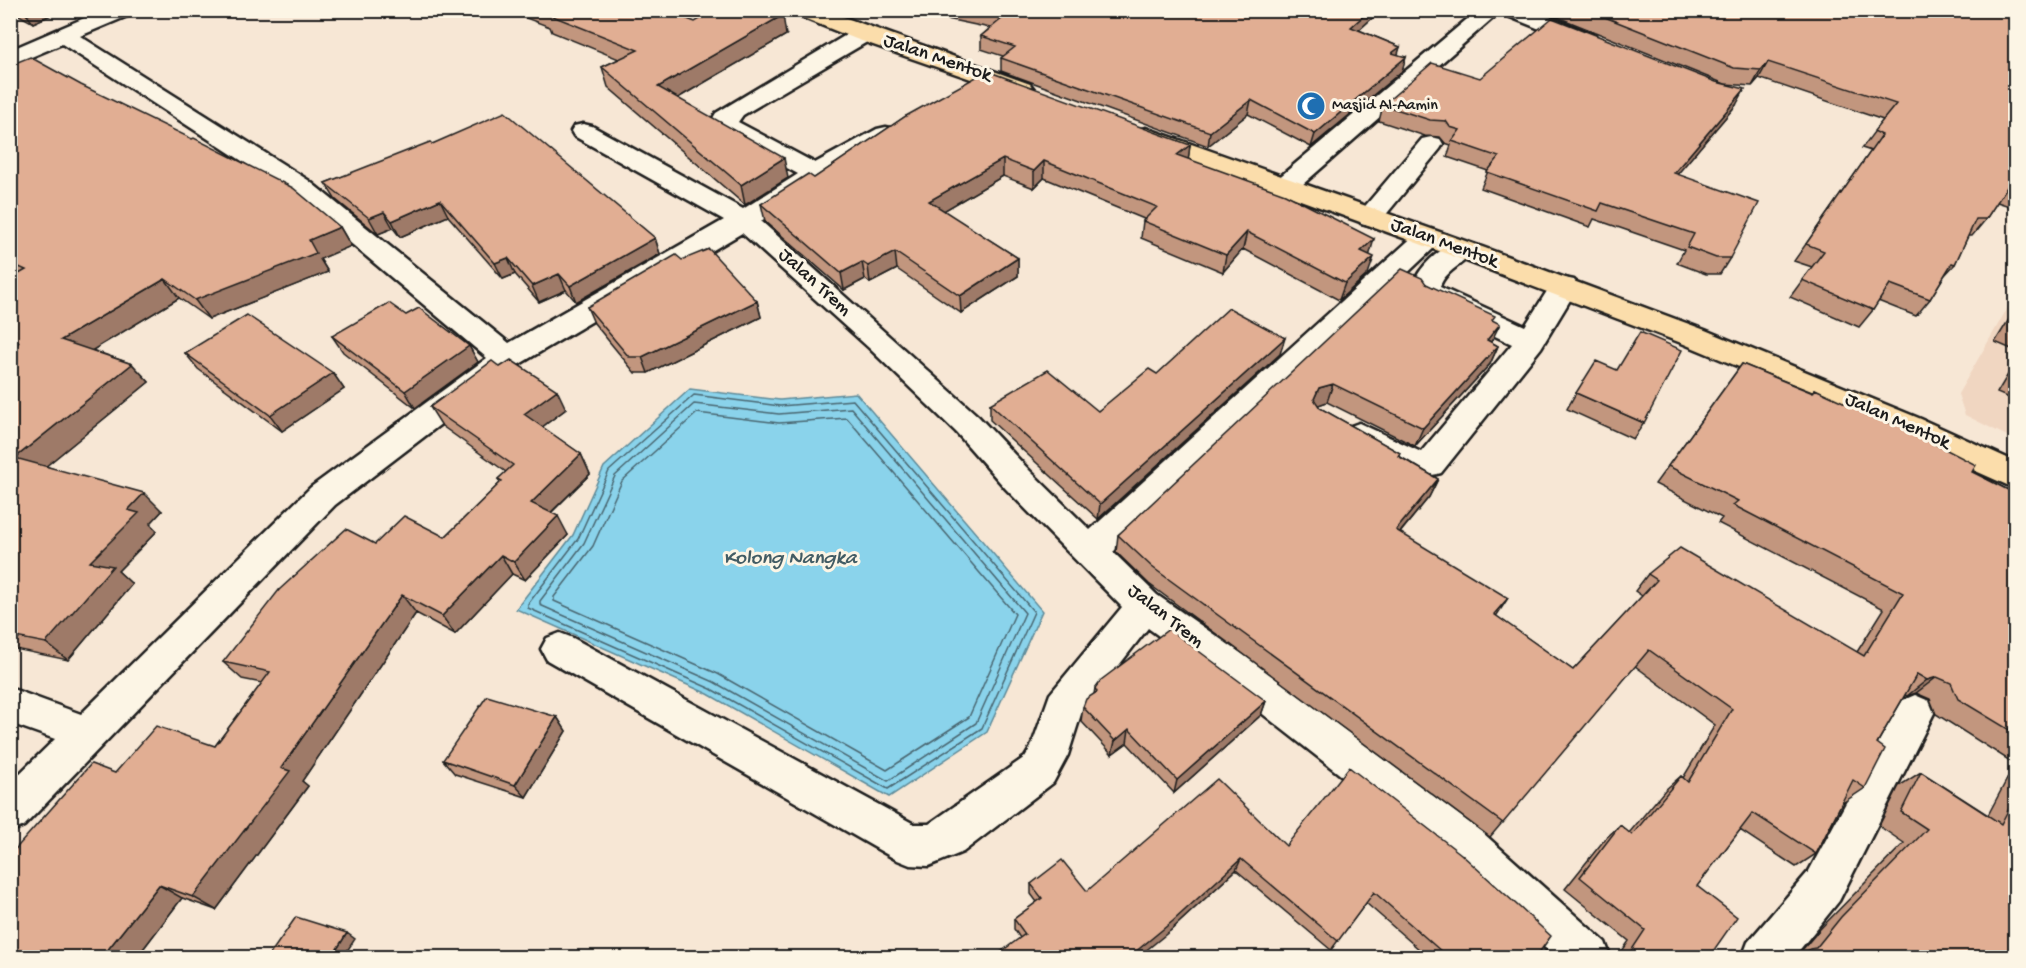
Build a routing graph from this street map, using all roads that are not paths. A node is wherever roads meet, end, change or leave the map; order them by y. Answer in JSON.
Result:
{"nodes":[{"id":1,"x":122,"y":10,"type":"edge"},
{"id":2,"x":804,"y":10,"type":"edge"},
{"id":3,"x":1492,"y":10,"type":"edge"},
{"id":4,"x":1513,"y":10,"type":"edge"},
{"id":5,"x":864,"y":34,"type":"junction"},
{"id":6,"x":64,"y":36,"type":"junction"},
{"id":7,"x":1609,"y":49,"type":"edge"},
{"id":8,"x":10,"y":59,"type":"edge"},
{"id":9,"x":987,"y":76,"type":"junction"},
{"id":10,"x":956,"y":94,"type":"edge"},
{"id":11,"x":1042,"y":97,"type":"edge"},
{"id":12,"x":915,"y":117,"type":"edge"},
{"id":13,"x":1120,"y":125,"type":"edge"},
{"id":14,"x":583,"y":131,"type":"dead end"},
{"id":15,"x":1431,"y":144,"type":"dead end"},
{"id":16,"x":816,"y":174,"type":"junction"},
{"id":17,"x":1285,"y":186,"type":"junction"},
{"id":18,"x":1370,"y":217,"type":"junction"},
{"id":19,"x":744,"y":220,"type":"junction"},
{"id":20,"x":1427,"y":239,"type":"junction"},
{"id":21,"x":1461,"y":250,"type":"junction"},
{"id":22,"x":1564,"y":287,"type":"junction"},
{"id":23,"x":1531,"y":341,"type":"junction"},
{"id":24,"x":507,"y":358,"type":"junction"},
{"id":25,"x":1336,"y":422,"type":"edge"},
{"id":26,"x":2016,"y":476,"type":"edge"},
{"id":27,"x":1090,"y":552,"type":"junction"},
{"id":28,"x":1144,"y":606,"type":"junction"},
{"id":29,"x":560,"y":649,"type":"dead end"},
{"id":30,"x":10,"y":705,"type":"edge"},
{"id":31,"x":1915,"y":713,"type":"dead end"},
{"id":32,"x":88,"y":734,"type":"junction"},
{"id":33,"x":10,"y":812,"type":"edge"},
{"id":34,"x":1589,"y":957,"type":"edge"},
{"id":35,"x":1764,"y":957,"type":"edge"}],
"edges":[{"from":1,"to":6,"type":"street"},
{"from":2,"to":5,"type":"highway","name":"Jalan Mentok"},
{"from":3,"to":17,"type":"street"},
{"from":4,"to":7,"type":"street"},
{"from":5,"to":9,"type":"highway","name":"Jalan Mentok"},
{"from":5,"to":16,"type":"street"},
{"from":6,"to":8,"type":"street"},
{"from":6,"to":24,"type":"street"},
{"from":9,"to":10,"type":"street"},
{"from":9,"to":11,"type":"highway","name":"Jalan Mentok"},
{"from":12,"to":16,"type":"street"},
{"from":13,"to":17,"type":"highway","name":"Jalan Mentok"},
{"from":14,"to":19,"type":"street","name":"Jalan Trem"},
{"from":15,"to":18,"type":"street"},
{"from":16,"to":19,"type":"street"},
{"from":17,"to":18,"type":"highway","name":"Jalan Mentok"},
{"from":18,"to":20,"type":"highway","name":"Jalan Mentok"},
{"from":19,"to":24,"type":"street"},
{"from":19,"to":27,"type":"street","name":"Jalan Trem"},
{"from":20,"to":21,"type":"highway","name":"Jalan Mentok"},
{"from":20,"to":27,"type":"street"},
{"from":21,"to":22,"type":"highway","name":"Jalan Mentok"},
{"from":21,"to":23,"type":"street"},
{"from":22,"to":23,"type":"street"},
{"from":22,"to":26,"type":"highway","name":"Jalan Mentok"},
{"from":23,"to":25,"type":"street"},
{"from":24,"to":32,"type":"street"},
{"from":27,"to":28,"type":"street","name":"Jalan Trem"},
{"from":28,"to":29,"type":"street"},
{"from":28,"to":34,"type":"street","name":"Jalan Trem"},
{"from":30,"to":32,"type":"street"},
{"from":31,"to":35,"type":"street"},
{"from":32,"to":33,"type":"street"}]}
